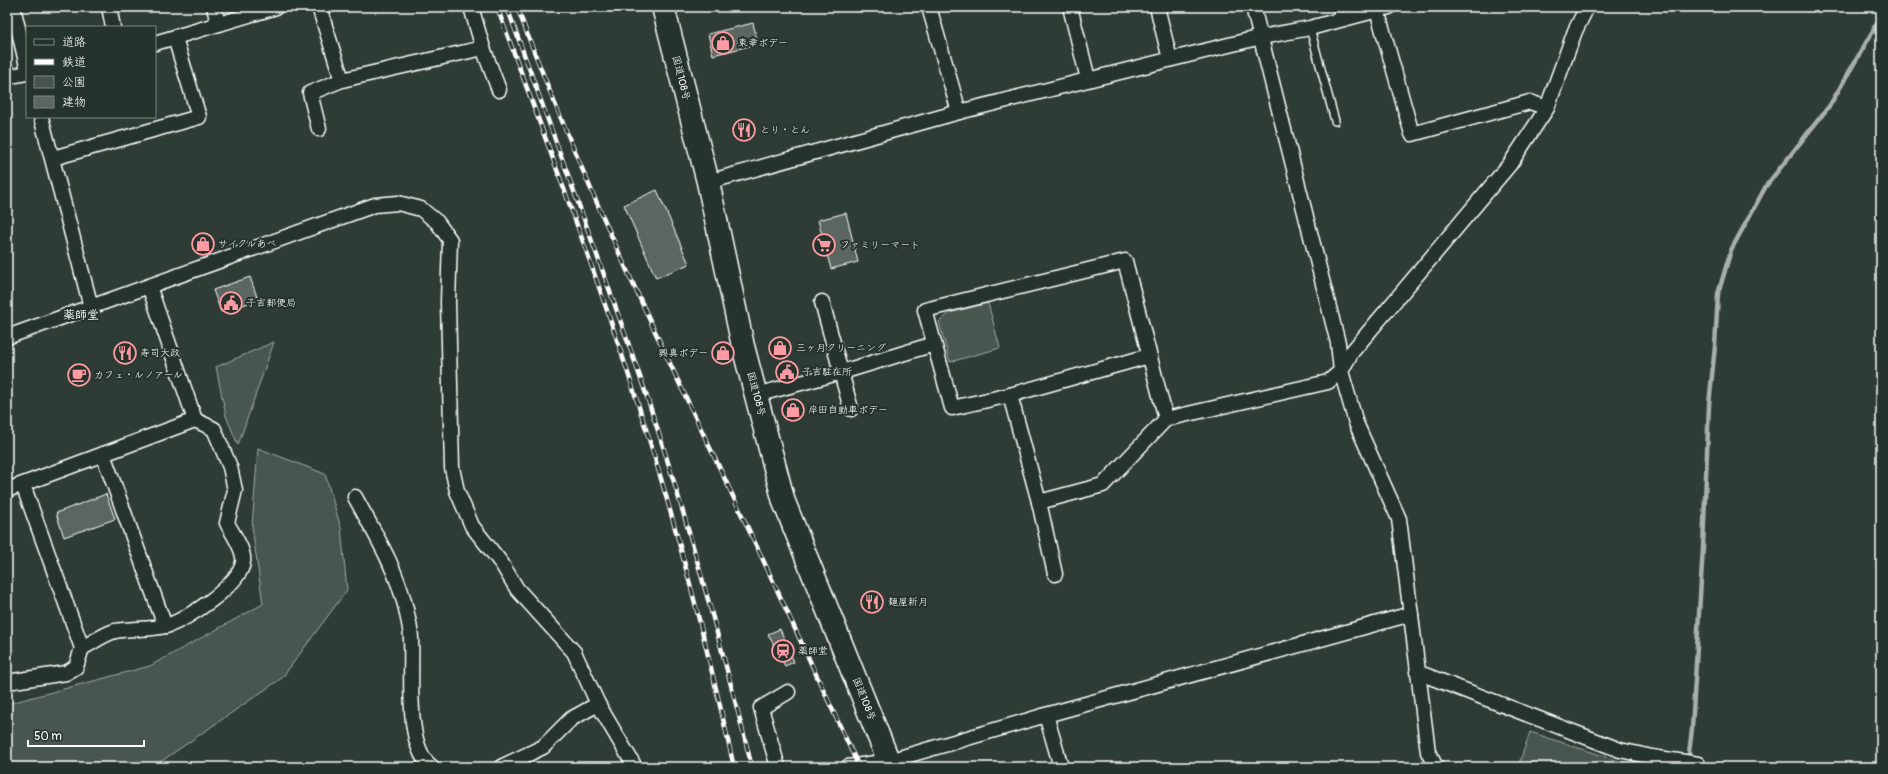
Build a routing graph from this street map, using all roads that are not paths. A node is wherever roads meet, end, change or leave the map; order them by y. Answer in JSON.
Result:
{"nodes":[{"id":1,"x":13,"y":7,"type":"edge"},
{"id":2,"x":108,"y":7,"type":"edge"},
{"id":3,"x":214,"y":7,"type":"edge"},
{"id":4,"x":276,"y":7,"type":"edge"},
{"id":5,"x":319,"y":7,"type":"edge"},
{"id":6,"x":471,"y":7,"type":"edge"},
{"id":7,"x":663,"y":7,"type":"edge"},
{"id":8,"x":929,"y":7,"type":"edge"},
{"id":9,"x":1070,"y":7,"type":"edge"},
{"id":10,"x":1157,"y":7,"type":"edge"},
{"id":11,"x":1253,"y":7,"type":"edge"},
{"id":12,"x":1587,"y":7,"type":"edge"},
{"id":13,"x":1383,"y":9,"type":"edge"},
{"id":14,"x":1338,"y":14,"type":"edge"},
{"id":15,"x":218,"y":24,"type":"junction"},
{"id":16,"x":113,"y":26,"type":"edge"},
{"id":17,"x":1310,"y":28,"type":"junction"},
{"id":18,"x":1261,"y":37,"type":"junction"},
{"id":19,"x":175,"y":38,"type":"junction"},
{"id":20,"x":156,"y":43,"type":"edge"},
{"id":21,"x":483,"y":48,"type":"junction"},
{"id":22,"x":1170,"y":59,"type":"junction"},
{"id":23,"x":26,"y":62,"type":"edge"},
{"id":24,"x":26,"y":73,"type":"edge"},
{"id":25,"x":7,"y":77,"type":"edge"},
{"id":26,"x":1088,"y":79,"type":"junction"},
{"id":27,"x":342,"y":80,"type":"junction"},
{"id":28,"x":499,"y":90,"type":"dead end"},
{"id":29,"x":1547,"y":108,"type":"junction"},
{"id":30,"x":959,"y":112,"type":"junction"},
{"id":31,"x":41,"y":118,"type":"edge"},
{"id":32,"x":1335,"y":121,"type":"dead end"},
{"id":33,"x":319,"y":129,"type":"dead end"},
{"id":34,"x":53,"y":158,"type":"junction"},
{"id":35,"x":708,"y":182,"type":"junction"},
{"id":36,"x":149,"y":286,"type":"junction"},
{"id":37,"x":822,"y":302,"type":"dead end"},
{"id":38,"x":91,"y":307,"type":"junction"},
{"id":39,"x":7,"y":337,"type":"edge"},
{"id":40,"x":934,"y":344,"type":"junction"},
{"id":41,"x":1149,"y":356,"type":"junction"},
{"id":42,"x":1341,"y":371,"type":"junction"},
{"id":43,"x":842,"y":372,"type":"junction"},
{"id":44,"x":756,"y":395,"type":"junction"},
{"id":45,"x":1010,"y":395,"type":"junction"},
{"id":46,"x":852,"y":409,"type":"dead end"},
{"id":47,"x":1166,"y":419,"type":"junction"},
{"id":48,"x":196,"y":420,"type":"junction"},
{"id":49,"x":103,"y":454,"type":"junction"},
{"id":50,"x":23,"y":485,"type":"junction"},
{"id":51,"x":7,"y":490,"type":"edge"},
{"id":52,"x":355,"y":497,"type":"dead end"},
{"id":53,"x":1040,"y":502,"type":"junction"},
{"id":54,"x":1055,"y":574,"type":"dead end"},
{"id":55,"x":1411,"y":614,"type":"junction"},
{"id":56,"x":165,"y":626,"type":"junction"},
{"id":57,"x":82,"y":648,"type":"junction"},
{"id":58,"x":1417,"y":672,"type":"junction"},
{"id":59,"x":7,"y":682,"type":"edge"},
{"id":60,"x":788,"y":692,"type":"dead end"},
{"id":61,"x":598,"y":704,"type":"junction"},
{"id":62,"x":1046,"y":715,"type":"junction"},
{"id":63,"x":890,"y":764,"type":"edge"},
{"id":64,"x":1698,"y":764,"type":"dead end"},
{"id":65,"x":432,"y":767,"type":"edge"},
{"id":66,"x":501,"y":767,"type":"edge"},
{"id":67,"x":635,"y":767,"type":"edge"},
{"id":68,"x":778,"y":767,"type":"edge"},
{"id":69,"x":848,"y":767,"type":"edge"},
{"id":70,"x":1061,"y":767,"type":"edge"},
{"id":71,"x":1436,"y":767,"type":"edge"}],
"edges":[{"from":1,"to":23,"type":"street"},
{"from":2,"to":16,"type":"street"},
{"from":3,"to":15,"type":"street"},
{"from":4,"to":15,"type":"street"},
{"from":5,"to":27,"type":"street"},
{"from":6,"to":21,"type":"street"},
{"from":7,"to":35,"type":"highway","name":"国道108号"},
{"from":8,"to":30,"type":"street"},
{"from":9,"to":26,"type":"street"},
{"from":10,"to":22,"type":"street"},
{"from":11,"to":18,"type":"street"},
{"from":12,"to":29,"type":"street"},
{"from":13,"to":14,"type":"street"},
{"from":13,"to":29,"type":"street"},
{"from":14,"to":17,"type":"street"},
{"from":15,"to":19,"type":"street"},
{"from":17,"to":18,"type":"street"},
{"from":17,"to":32,"type":"lane"},
{"from":18,"to":22,"type":"street"},
{"from":18,"to":42,"type":"street"},
{"from":19,"to":20,"type":"street"},
{"from":19,"to":34,"type":"street"},
{"from":21,"to":27,"type":"street"},
{"from":21,"to":28,"type":"street"},
{"from":22,"to":26,"type":"street"},
{"from":24,"to":25,"type":"street"},
{"from":26,"to":30,"type":"street"},
{"from":27,"to":33,"type":"street"},
{"from":29,"to":42,"type":"street"},
{"from":30,"to":35,"type":"street"},
{"from":31,"to":34,"type":"street"},
{"from":34,"to":38,"type":"street"},
{"from":35,"to":44,"type":"highway","name":"国道108号"},
{"from":36,"to":38,"type":"street"},
{"from":36,"to":48,"type":"street"},
{"from":36,"to":61,"type":"street"},
{"from":37,"to":43,"type":"street"},
{"from":38,"to":39,"type":"street"},
{"from":40,"to":41,"type":"street"},
{"from":40,"to":43,"type":"street"},
{"from":40,"to":45,"type":"street"},
{"from":41,"to":45,"type":"street"},
{"from":41,"to":47,"type":"street"},
{"from":42,"to":47,"type":"street"},
{"from":42,"to":55,"type":"street"},
{"from":43,"to":44,"type":"street"},
{"from":43,"to":46,"type":"street"},
{"from":44,"to":63,"type":"highway","name":"国道108号"},
{"from":45,"to":53,"type":"street"},
{"from":47,"to":53,"type":"street"},
{"from":48,"to":49,"type":"street"},
{"from":48,"to":56,"type":"street"},
{"from":49,"to":50,"type":"street"},
{"from":49,"to":56,"type":"street"},
{"from":50,"to":51,"type":"street"},
{"from":50,"to":57,"type":"street"},
{"from":52,"to":65,"type":"street"},
{"from":53,"to":54,"type":"street"},
{"from":55,"to":58,"type":"street"},
{"from":55,"to":62,"type":"street"},
{"from":56,"to":57,"type":"street"},
{"from":57,"to":59,"type":"street"},
{"from":58,"to":64,"type":"street"},
{"from":58,"to":71,"type":"street"},
{"from":60,"to":68,"type":"street"},
{"from":61,"to":66,"type":"street"},
{"from":61,"to":67,"type":"street"},
{"from":62,"to":63,"type":"street"},
{"from":62,"to":70,"type":"street"},
{"from":63,"to":69,"type":"street"}]}
